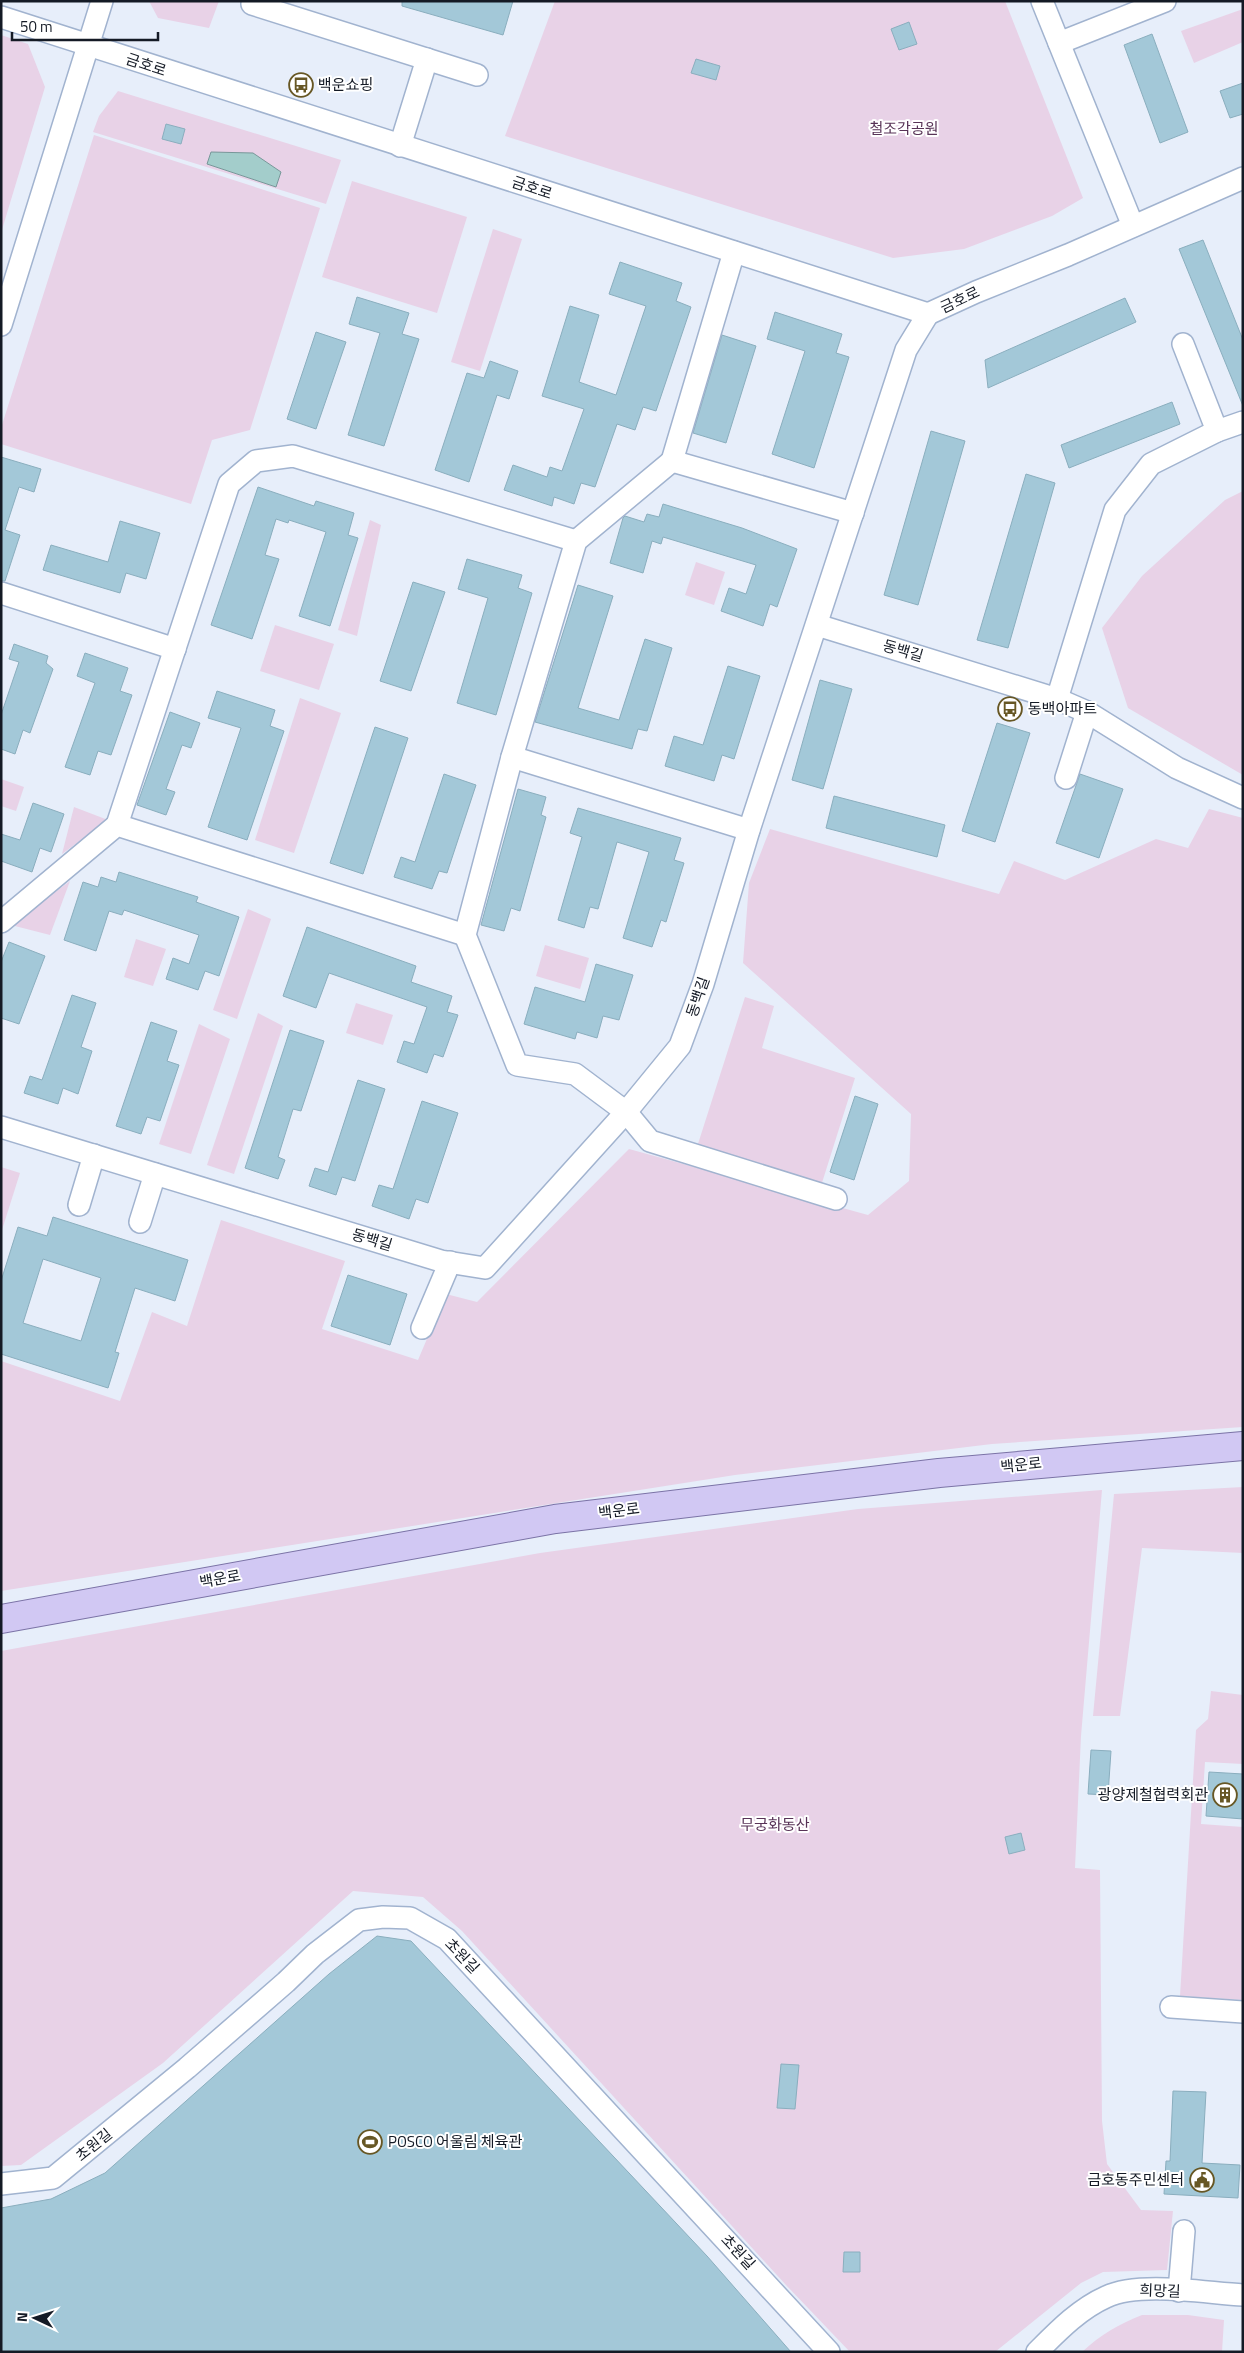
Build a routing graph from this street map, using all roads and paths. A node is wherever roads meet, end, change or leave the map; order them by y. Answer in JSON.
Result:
{"nodes":[{"id":1,"x":102,"y":1,"type":"edge"},
{"id":2,"x":253,"y":1,"type":"edge"},
{"id":3,"x":1042,"y":1,"type":"edge"},
{"id":4,"x":1165,"y":1,"type":"edge"},
{"id":5,"x":1,"y":17,"type":"edge"},
{"id":6,"x":1059,"y":43,"type":"junction"},
{"id":7,"x":88,"y":46,"type":"junction"},
{"id":8,"x":427,"y":60,"type":"junction"},
{"id":9,"x":477,"y":75,"type":"dead end"},
{"id":10,"x":400,"y":146,"type":"junction"},
{"id":11,"x":1243,"y":178,"type":"edge"},
{"id":12,"x":1133,"y":226,"type":"junction"},
{"id":13,"x":734,"y":252,"type":"junction"},
{"id":14,"x":928,"y":314,"type":"junction"},
{"id":15,"x":1,"y":325,"type":"edge"},
{"id":16,"x":1182,"y":344,"type":"dead end"},
{"id":17,"x":1243,"y":422,"type":"edge"},
{"id":18,"x":1217,"y":431,"type":"junction"},
{"id":19,"x":672,"y":461,"type":"junction"},
{"id":20,"x":853,"y":513,"type":"junction"},
{"id":21,"x":576,"y":541,"type":"junction"},
{"id":22,"x":1,"y":592,"type":"edge"},
{"id":23,"x":817,"y":626,"type":"junction"},
{"id":24,"x":175,"y":649,"type":"junction"},
{"id":25,"x":1057,"y":699,"type":"junction"},
{"id":26,"x":1087,"y":712,"type":"junction"},
{"id":27,"x":512,"y":757,"type":"junction"},
{"id":28,"x":1066,"y":778,"type":"dead end"},
{"id":29,"x":1243,"y":798,"type":"edge"},
{"id":30,"x":117,"y":825,"type":"junction"},
{"id":31,"x":750,"y":830,"type":"junction"},
{"id":32,"x":1,"y":922,"type":"edge"},
{"id":33,"x":465,"y":935,"type":"junction"},
{"id":34,"x":626,"y":1112,"type":"junction"},
{"id":35,"x":1,"y":1127,"type":"edge"},
{"id":36,"x":94,"y":1155,"type":"junction"},
{"id":37,"x":155,"y":1174,"type":"junction"},
{"id":38,"x":836,"y":1200,"type":"dead end"},
{"id":39,"x":79,"y":1205,"type":"dead end"},
{"id":40,"x":140,"y":1222,"type":"dead end"},
{"id":41,"x":450,"y":1262,"type":"junction"},
{"id":42,"x":422,"y":1328,"type":"dead end"},
{"id":43,"x":1243,"y":1446,"type":"edge"},
{"id":44,"x":1,"y":1619,"type":"edge"},
{"id":45,"x":1171,"y":2007,"type":"dead end"},
{"id":46,"x":1243,"y":2012,"type":"edge"},
{"id":47,"x":1,"y":2184,"type":"edge"},
{"id":48,"x":1184,"y":2231,"type":"dead end"},
{"id":49,"x":1179,"y":2291,"type":"junction"},
{"id":50,"x":1243,"y":2295,"type":"edge"},
{"id":51,"x":829,"y":2352,"type":"edge"},
{"id":52,"x":1037,"y":2352,"type":"edge"}],
"edges":[{"from":1,"to":7,"type":"street"},
{"from":2,"to":8,"type":"street"},
{"from":3,"to":6,"type":"street"},
{"from":4,"to":6,"type":"street"},
{"from":5,"to":7,"type":"street","name":"금호로"},
{"from":6,"to":12,"type":"street"},
{"from":7,"to":10,"type":"street","name":"금호로"},
{"from":7,"to":15,"type":"street"},
{"from":8,"to":9,"type":"street"},
{"from":8,"to":10,"type":"street"},
{"from":10,"to":13,"type":"street","name":"금호로"},
{"from":11,"to":12,"type":"street","name":"금호로"},
{"from":12,"to":14,"type":"street","name":"금호로"},
{"from":13,"to":14,"type":"street","name":"금호로"},
{"from":13,"to":19,"type":"street"},
{"from":14,"to":20,"type":"street"},
{"from":16,"to":18,"type":"street"},
{"from":17,"to":18,"type":"street"},
{"from":18,"to":25,"type":"street"},
{"from":19,"to":20,"type":"street"},
{"from":19,"to":21,"type":"street"},
{"from":20,"to":23,"type":"street"},
{"from":21,"to":24,"type":"street"},
{"from":21,"to":27,"type":"street"},
{"from":22,"to":24,"type":"street"},
{"from":23,"to":25,"type":"street","name":"동백길"},
{"from":23,"to":31,"type":"street","name":"동백길"},
{"from":24,"to":30,"type":"street"},
{"from":25,"to":26,"type":"street","name":"동백길"},
{"from":26,"to":28,"type":"street"},
{"from":26,"to":29,"type":"street","name":"동백길"},
{"from":27,"to":31,"type":"street"},
{"from":27,"to":33,"type":"street"},
{"from":30,"to":32,"type":"street"},
{"from":30,"to":33,"type":"street"},
{"from":31,"to":34,"type":"street","name":"동백길"},
{"from":33,"to":34,"type":"street"},
{"from":34,"to":38,"type":"street"},
{"from":34,"to":41,"type":"street","name":"동백길"},
{"from":35,"to":36,"type":"street","name":"동백길"},
{"from":36,"to":37,"type":"street","name":"동백길"},
{"from":36,"to":39,"type":"street"},
{"from":37,"to":40,"type":"street"},
{"from":37,"to":41,"type":"street","name":"동백길"},
{"from":41,"to":42,"type":"street"},
{"from":43,"to":44,"type":"main road","name":"백운로"},
{"from":45,"to":46,"type":"street"},
{"from":47,"to":51,"type":"street","name":"초원길"},
{"from":48,"to":49,"type":"street"},
{"from":49,"to":50,"type":"street","name":"희망길"},
{"from":49,"to":52,"type":"street","name":"희망길"}]}
